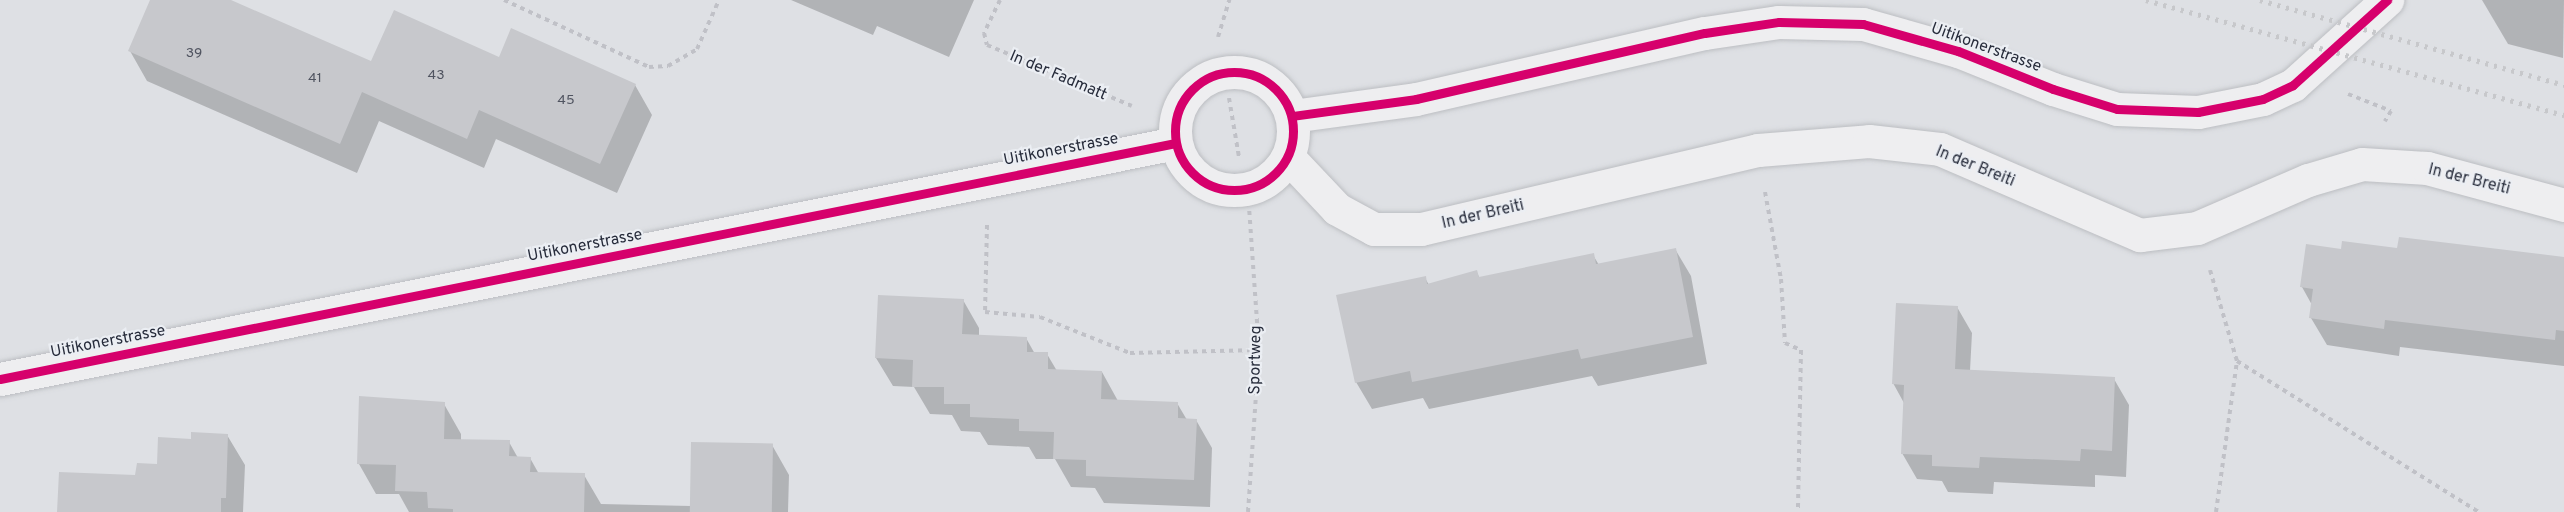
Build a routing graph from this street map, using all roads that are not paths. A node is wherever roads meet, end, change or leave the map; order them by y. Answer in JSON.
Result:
{"nodes":[{"id":1,"x":2387,"y":0,"type":"edge"},
{"id":2,"x":1292,"y":116,"type":"junction"},
{"id":3,"x":1176,"y":133,"type":"junction"},
{"id":4,"x":1288,"y":157,"type":"junction"},
{"id":5,"x":2564,"y":205,"type":"edge"},
{"id":6,"x":0,"y":379,"type":"edge"}],
"edges":[{"from":1,"to":2,"type":"street","name":"Uitikonerstrasse"},
{"from":2,"to":3,"type":"street"},
{"from":2,"to":4,"type":"street"},
{"from":3,"to":4,"type":"street"},
{"from":3,"to":6,"type":"street","name":"Uitikonerstrasse"},
{"from":4,"to":5,"type":"street","name":"In der Breiti"}]}
